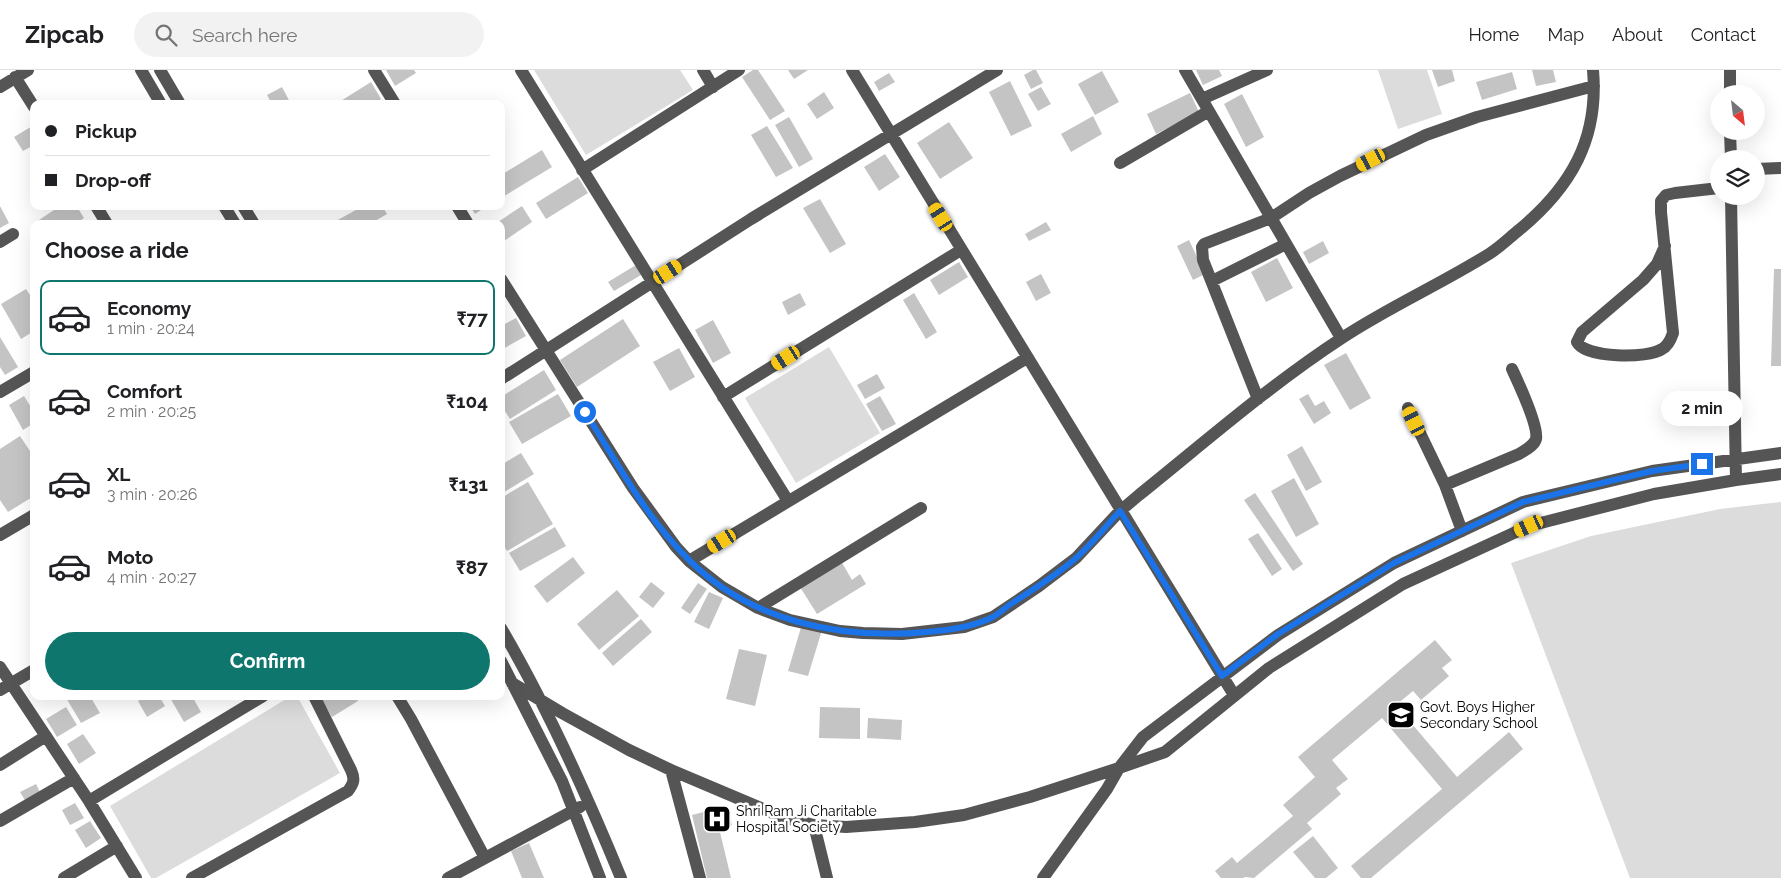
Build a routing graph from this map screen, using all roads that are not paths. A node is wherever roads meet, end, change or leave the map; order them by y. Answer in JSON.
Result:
{"nodes":[{"id":1,"x":28,"y":70,"type":"edge"},
{"id":2,"x":140,"y":70,"type":"edge"},
{"id":3,"x":160,"y":70,"type":"edge"},
{"id":4,"x":374,"y":70,"type":"edge"},
{"id":5,"x":521,"y":70,"type":"edge"},
{"id":6,"x":703,"y":70,"type":"edge"},
{"id":7,"x":739,"y":70,"type":"edge"},
{"id":8,"x":852,"y":70,"type":"edge"},
{"id":9,"x":998,"y":70,"type":"edge"},
{"id":10,"x":1185,"y":70,"type":"edge"},
{"id":11,"x":1267,"y":70,"type":"edge"},
{"id":12,"x":1593,"y":70,"type":"edge"},
{"id":13,"x":1730,"y":70,"type":"edge"},
{"id":14,"x":15,"y":78,"type":"junction"},
{"id":15,"x":1730,"y":85,"type":"edge"},
{"id":16,"x":713,"y":86,"type":"junction"},
{"id":17,"x":1594,"y":86,"type":"junction"},
{"id":18,"x":0,"y":87,"type":"edge"},
{"id":19,"x":159,"y":100,"type":"edge"},
{"id":20,"x":178,"y":100,"type":"edge"},
{"id":21,"x":393,"y":100,"type":"edge"},
{"id":22,"x":1202,"y":100,"type":"junction"},
{"id":23,"x":30,"y":101,"type":"edge"},
{"id":24,"x":1209,"y":111,"type":"junction"},
{"id":25,"x":891,"y":135,"type":"junction"},
{"id":26,"x":1120,"y":163,"type":"dead end"},
{"id":27,"x":1781,"y":168,"type":"edge"},
{"id":28,"x":1765,"y":169,"type":"edge"},
{"id":29,"x":582,"y":170,"type":"junction"},
{"id":30,"x":1710,"y":189,"type":"edge"},
{"id":31,"x":1731,"y":205,"type":"edge"},
{"id":32,"x":1271,"y":218,"type":"junction"},
{"id":33,"x":13,"y":234,"type":"dead end"},
{"id":34,"x":0,"y":242,"type":"edge"},
{"id":35,"x":1286,"y":244,"type":"junction"},
{"id":36,"x":1665,"y":246,"type":"junction"},
{"id":37,"x":961,"y":250,"type":"junction"},
{"id":38,"x":1212,"y":281,"type":"junction"},
{"id":39,"x":652,"y":282,"type":"junction"},
{"id":40,"x":505,"y":285,"type":"edge"},
{"id":41,"x":1341,"y":338,"type":"junction"},
{"id":42,"x":545,"y":350,"type":"junction"},
{"id":43,"x":1027,"y":358,"type":"junction"},
{"id":44,"x":1512,"y":368,"type":"dead end"},
{"id":45,"x":30,"y":374,"type":"edge"},
{"id":46,"x":505,"y":375,"type":"edge"},
{"id":47,"x":0,"y":392,"type":"edge"},
{"id":48,"x":723,"y":397,"type":"junction"},
{"id":49,"x":1258,"y":399,"type":"junction"},
{"id":50,"x":1408,"y":408,"type":"dead end"},
{"id":51,"x":1781,"y":453,"type":"edge"},
{"id":52,"x":1736,"y":459,"type":"junction"},
{"id":53,"x":1781,"y":474,"type":"edge"},
{"id":54,"x":1736,"y":480,"type":"junction"},
{"id":55,"x":1445,"y":485,"type":"junction"},
{"id":56,"x":788,"y":502,"type":"junction"},
{"id":57,"x":921,"y":508,"type":"dead end"},
{"id":58,"x":1120,"y":511,"type":"junction"},
{"id":59,"x":30,"y":516,"type":"edge"},
{"id":60,"x":1462,"y":531,"type":"junction"},
{"id":61,"x":0,"y":535,"type":"edge"},
{"id":62,"x":689,"y":561,"type":"junction"},
{"id":63,"x":758,"y":608,"type":"junction"},
{"id":64,"x":505,"y":635,"type":"edge"},
{"id":65,"x":0,"y":667,"type":"edge"},
{"id":66,"x":505,"y":669,"type":"edge"},
{"id":67,"x":30,"y":672,"type":"edge"},
{"id":68,"x":1222,"y":676,"type":"junction"},
{"id":69,"x":11,"y":683,"type":"junction"},
{"id":70,"x":512,"y":683,"type":"junction"},
{"id":71,"x":0,"y":690,"type":"edge"},
{"id":72,"x":1234,"y":695,"type":"junction"},
{"id":73,"x":539,"y":698,"type":"junction"},
{"id":74,"x":256,"y":700,"type":"edge"},
{"id":75,"x":316,"y":700,"type":"edge"},
{"id":76,"x":399,"y":700,"type":"edge"},
{"id":77,"x":46,"y":736,"type":"junction"},
{"id":78,"x":0,"y":765,"type":"edge"},
{"id":79,"x":1119,"y":768,"type":"junction"},
{"id":80,"x":671,"y":770,"type":"junction"},
{"id":81,"x":74,"y":778,"type":"junction"},
{"id":82,"x":89,"y":801,"type":"junction"},
{"id":83,"x":590,"y":802,"type":"junction"},
{"id":84,"x":573,"y":811,"type":"junction"},
{"id":85,"x":0,"y":820,"type":"edge"},
{"id":86,"x":814,"y":825,"type":"junction"},
{"id":87,"x":117,"y":846,"type":"junction"},
{"id":88,"x":485,"y":858,"type":"junction"},
{"id":89,"x":64,"y":878,"type":"edge"},
{"id":90,"x":136,"y":878,"type":"edge"},
{"id":91,"x":192,"y":878,"type":"edge"},
{"id":92,"x":448,"y":878,"type":"edge"},
{"id":93,"x":600,"y":878,"type":"edge"},
{"id":94,"x":621,"y":878,"type":"edge"},
{"id":95,"x":700,"y":878,"type":"edge"},
{"id":96,"x":827,"y":878,"type":"edge"},
{"id":97,"x":1043,"y":878,"type":"edge"}],
"edges":[{"from":1,"to":14,"type":"street"},
{"from":2,"to":19,"type":"street"},
{"from":3,"to":20,"type":"street"},
{"from":4,"to":21,"type":"street"},
{"from":5,"to":29,"type":"street"},
{"from":6,"to":16,"type":"street"},
{"from":7,"to":16,"type":"street"},
{"from":8,"to":25,"type":"street"},
{"from":9,"to":25,"type":"street"},
{"from":10,"to":22,"type":"street"},
{"from":11,"to":22,"type":"street"},
{"from":12,"to":17,"type":"street"},
{"from":13,"to":15,"type":"street"},
{"from":14,"to":18,"type":"street"},
{"from":14,"to":23,"type":"street"},
{"from":16,"to":29,"type":"street"},
{"from":17,"to":32,"type":"street"},
{"from":17,"to":41,"type":"street"},
{"from":22,"to":24,"type":"street"},
{"from":24,"to":26,"type":"street"},
{"from":24,"to":32,"type":"street"},
{"from":25,"to":37,"type":"street"},
{"from":25,"to":39,"type":"street"},
{"from":27,"to":28,"type":"street"},
{"from":29,"to":39,"type":"street"},
{"from":30,"to":36,"type":"street"},
{"from":31,"to":52,"type":"street"},
{"from":32,"to":35,"type":"street"},
{"from":32,"to":38,"type":"street"},
{"from":33,"to":34,"type":"street"},
{"from":35,"to":38,"type":"street"},
{"from":35,"to":41,"type":"street"},
{"from":36,"to":36,"type":"street"},
{"from":37,"to":43,"type":"street"},
{"from":37,"to":48,"type":"street"},
{"from":38,"to":49,"type":"street"},
{"from":39,"to":42,"type":"street"},
{"from":39,"to":48,"type":"street"},
{"from":40,"to":42,"type":"street"},
{"from":41,"to":49,"type":"street"},
{"from":42,"to":46,"type":"street"},
{"from":42,"to":62,"type":"street"},
{"from":43,"to":56,"type":"street"},
{"from":43,"to":58,"type":"street"},
{"from":44,"to":55,"type":"street"},
{"from":45,"to":47,"type":"street"},
{"from":48,"to":56,"type":"street"},
{"from":49,"to":58,"type":"street"},
{"from":50,"to":55,"type":"street"},
{"from":51,"to":52,"type":"street"},
{"from":52,"to":54,"type":"street"},
{"from":52,"to":60,"type":"street"},
{"from":53,"to":54,"type":"street"},
{"from":54,"to":72,"type":"street"},
{"from":55,"to":60,"type":"street"},
{"from":56,"to":62,"type":"street"},
{"from":57,"to":63,"type":"street"},
{"from":58,"to":63,"type":"street"},
{"from":58,"to":68,"type":"street"},
{"from":59,"to":61,"type":"street"},
{"from":60,"to":68,"type":"street"},
{"from":62,"to":63,"type":"street"},
{"from":64,"to":73,"type":"street"},
{"from":65,"to":69,"type":"street"},
{"from":66,"to":70,"type":"street"},
{"from":67,"to":69,"type":"street"},
{"from":68,"to":72,"type":"street"},
{"from":68,"to":79,"type":"street"},
{"from":69,"to":71,"type":"street"},
{"from":69,"to":77,"type":"street"},
{"from":70,"to":73,"type":"street"},
{"from":70,"to":84,"type":"street"},
{"from":72,"to":79,"type":"street"},
{"from":73,"to":80,"type":"street"},
{"from":73,"to":83,"type":"street"},
{"from":74,"to":82,"type":"street"},
{"from":75,"to":91,"type":"street"},
{"from":76,"to":88,"type":"street"},
{"from":77,"to":78,"type":"street"},
{"from":77,"to":81,"type":"street"},
{"from":79,"to":86,"type":"street"},
{"from":79,"to":97,"type":"street"},
{"from":80,"to":86,"type":"street"},
{"from":80,"to":95,"type":"street"},
{"from":81,"to":82,"type":"street"},
{"from":81,"to":85,"type":"street"},
{"from":82,"to":87,"type":"street"},
{"from":83,"to":84,"type":"street"},
{"from":83,"to":94,"type":"street"},
{"from":84,"to":88,"type":"street"},
{"from":84,"to":93,"type":"street"},
{"from":86,"to":96,"type":"street"},
{"from":87,"to":89,"type":"street"},
{"from":87,"to":90,"type":"street"},
{"from":88,"to":92,"type":"street"}]}
